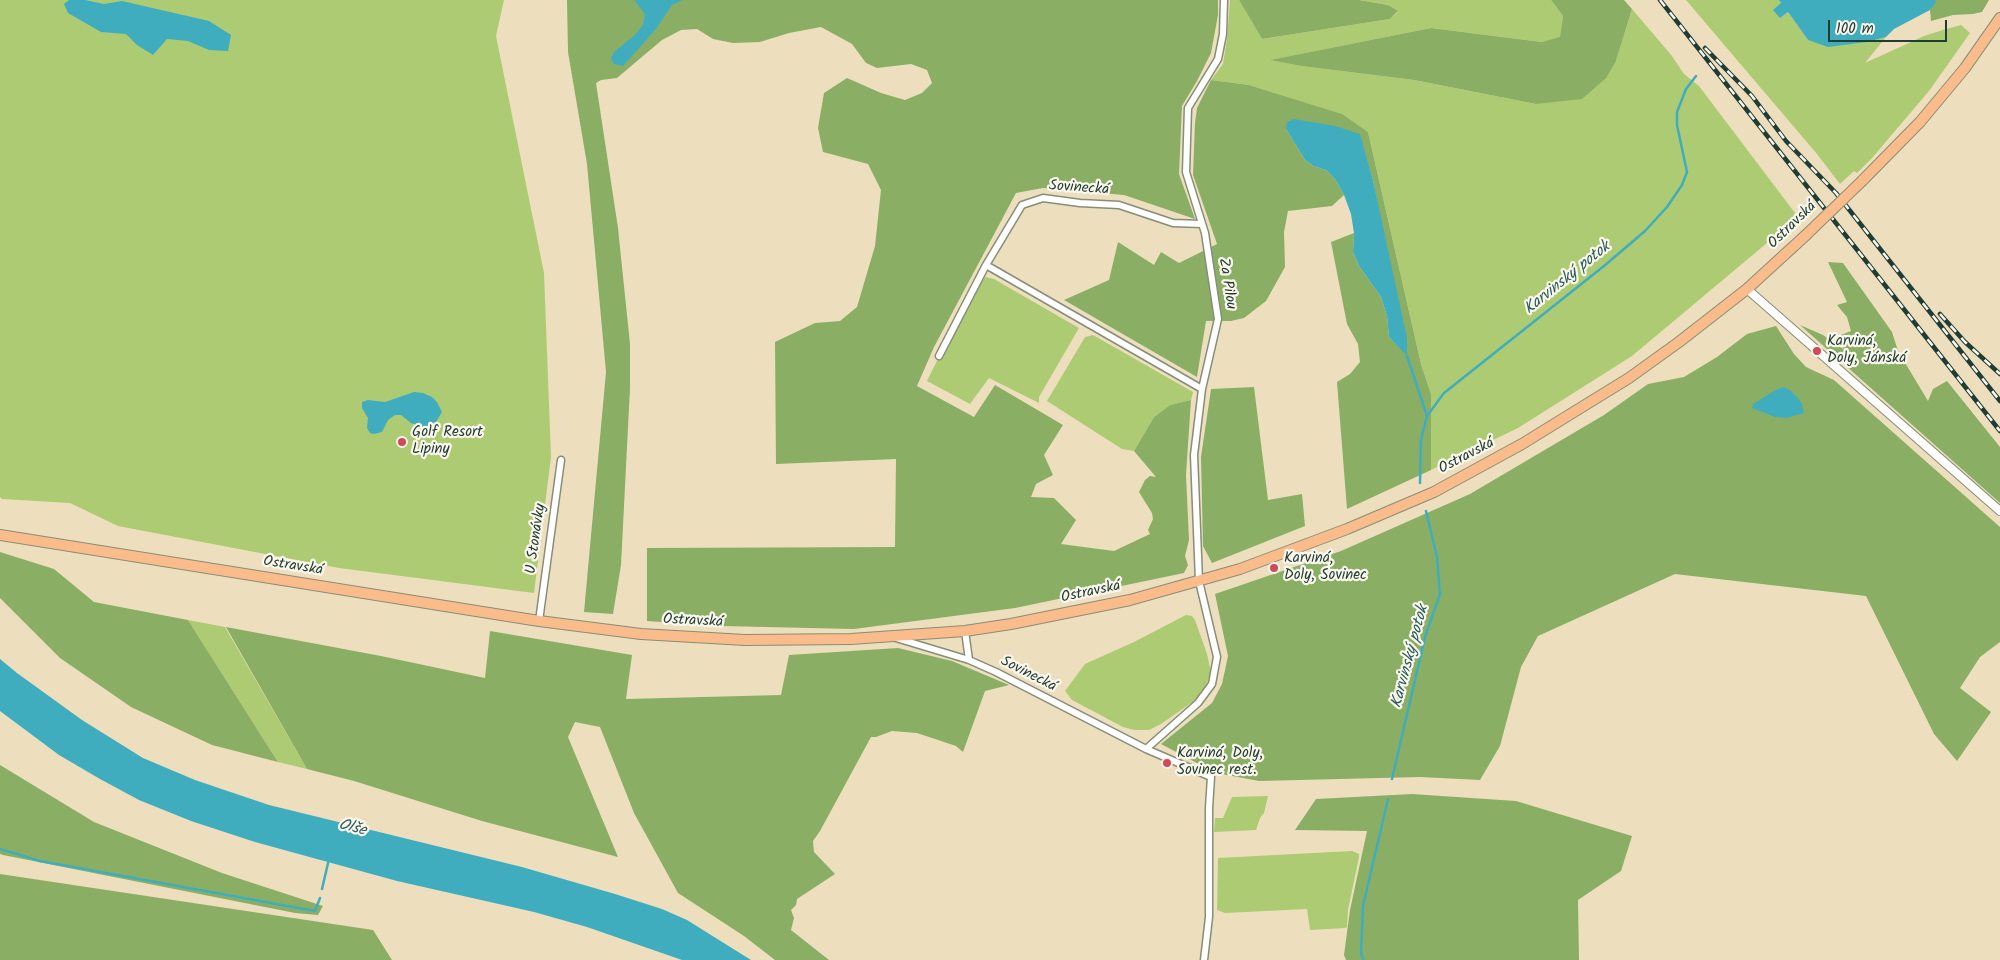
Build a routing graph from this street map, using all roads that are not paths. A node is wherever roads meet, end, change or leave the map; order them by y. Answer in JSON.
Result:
{"nodes":[{"id":1,"x":1224,"y":0,"type":"edge"},
{"id":2,"x":2000,"y":18,"type":"edge"},
{"id":3,"x":1202,"y":224,"type":"junction"},
{"id":4,"x":986,"y":265,"type":"junction"},
{"id":5,"x":1747,"y":288,"type":"junction"},
{"id":6,"x":939,"y":356,"type":"dead end"},
{"id":7,"x":1202,"y":389,"type":"junction"},
{"id":8,"x":561,"y":460,"type":"dead end"},
{"id":9,"x":2000,"y":511,"type":"edge"},
{"id":10,"x":0,"y":535,"type":"edge"},
{"id":11,"x":1199,"y":581,"type":"junction"},
{"id":12,"x":539,"y":621,"type":"junction"},
{"id":13,"x":964,"y":631,"type":"junction"},
{"id":14,"x":892,"y":637,"type":"junction"},
{"id":15,"x":969,"y":660,"type":"junction"},
{"id":16,"x":1146,"y":749,"type":"junction"},
{"id":17,"x":1204,"y":960,"type":"edge"}],
"edges":[{"from":1,"to":3,"type":"street","name":"Za Pilou"},
{"from":2,"to":5,"type":"main road","name":"Ostravská","bridge":true},
{"from":3,"to":4,"type":"street","name":"Sovinecká"},
{"from":3,"to":7,"type":"street","name":"Za Pilou"},
{"from":4,"to":6,"type":"street","name":"Sovinecká"},
{"from":4,"to":7,"type":"street"},
{"from":5,"to":9,"type":"street"},
{"from":5,"to":11,"type":"main road","name":"Ostravská"},
{"from":7,"to":11,"type":"street","name":"Za Pilou"},
{"from":8,"to":12,"type":"street","name":"U Stonávky"},
{"from":10,"to":12,"type":"main road","name":"Ostravská"},
{"from":11,"to":13,"type":"main road","name":"Ostravská"},
{"from":11,"to":16,"type":"street"},
{"from":12,"to":14,"type":"main road","name":"Ostravská"},
{"from":13,"to":14,"type":"main road","name":"Ostravská"},
{"from":13,"to":15,"type":"street"},
{"from":14,"to":15,"type":"street","name":"Sovinecká"},
{"from":15,"to":16,"type":"street","name":"Sovinecká"},
{"from":16,"to":17,"type":"street","name":"Sovinecká"}]}
